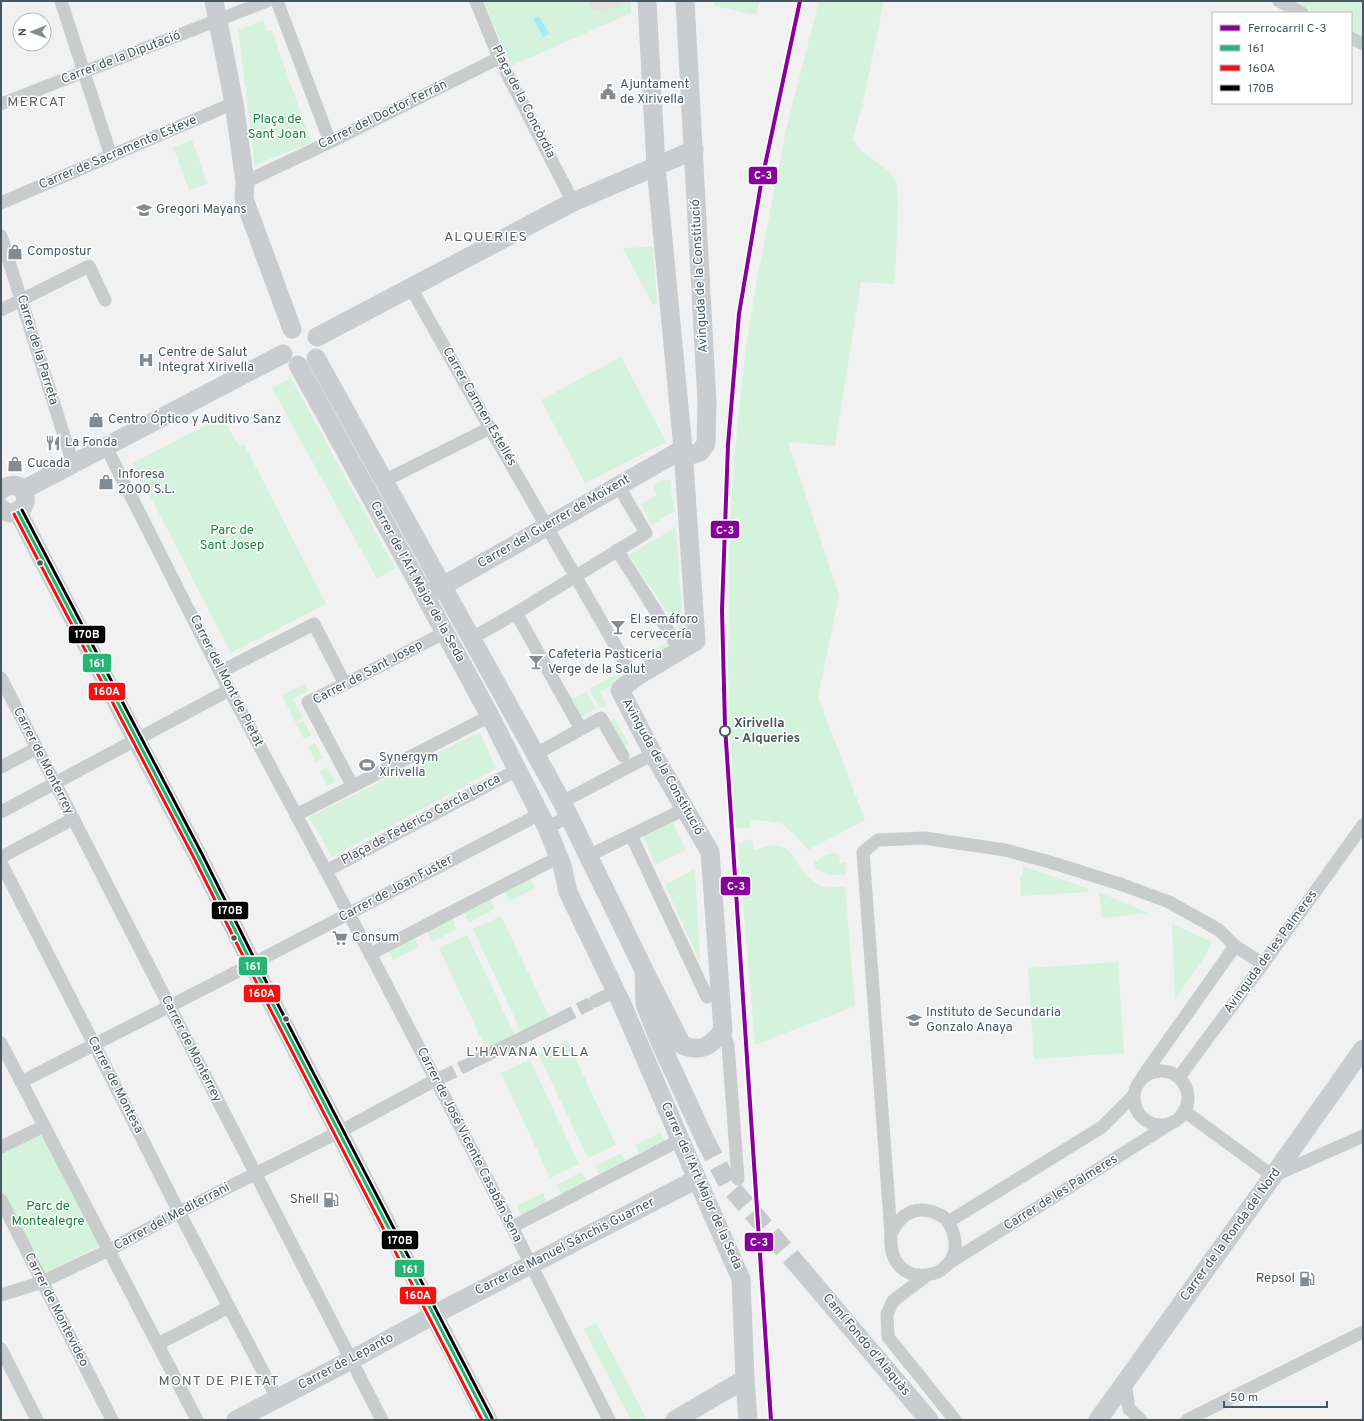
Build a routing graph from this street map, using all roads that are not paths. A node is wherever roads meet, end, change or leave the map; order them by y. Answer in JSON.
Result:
{"nodes":[{"id":1,"x":61,"y":1,"type":"edge"},
{"id":2,"x":214,"y":1,"type":"edge"},
{"id":3,"x":267,"y":1,"type":"edge"},
{"id":4,"x":277,"y":1,"type":"edge"},
{"id":5,"x":476,"y":1,"type":"edge"},
{"id":6,"x":647,"y":1,"type":"edge"},
{"id":7,"x":685,"y":1,"type":"edge"},
{"id":8,"x":1279,"y":1,"type":"edge"},
{"id":9,"x":1300,"y":12,"type":"edge"},
{"id":10,"x":218,"y":20,"type":"junction"},
{"id":11,"x":1352,"y":38,"type":"edge"},
{"id":12,"x":1363,"y":44,"type":"edge"},
{"id":13,"x":499,"y":58,"type":"junction"},
{"id":14,"x":84,"y":72,"type":"junction"},
{"id":15,"x":234,"y":103,"type":"junction"},
{"id":16,"x":1,"y":104,"type":"edge"},
{"id":17,"x":330,"y":142,"type":"junction"},
{"id":18,"x":693,"y":145,"type":"junction"},
{"id":19,"x":111,"y":156,"type":"junction"},
{"id":20,"x":656,"y":158,"type":"junction"},
{"id":21,"x":245,"y":182,"type":"junction"},
{"id":22,"x":598,"y":191,"type":"junction"},
{"id":23,"x":658,"y":192,"type":"junction"},
{"id":24,"x":573,"y":202,"type":"junction"},
{"id":25,"x":1,"y":203,"type":"edge"},
{"id":26,"x":1,"y":236,"type":"edge"},
{"id":27,"x":411,"y":288,"type":"junction"},
{"id":28,"x":22,"y":300,"type":"junction"},
{"id":29,"x":105,"y":300,"type":"dead end"},
{"id":30,"x":1,"y":310,"type":"edge"},
{"id":31,"x":292,"y":329,"type":"junction"},
{"id":32,"x":317,"y":337,"type":"junction"},
{"id":33,"x":316,"y":358,"type":"junction"},
{"id":34,"x":291,"y":360,"type":"junction"},
{"id":35,"x":707,"y":402,"type":"junction"},
{"id":36,"x":678,"y":408,"type":"junction"},
{"id":37,"x":490,"y":428,"type":"junction"},
{"id":38,"x":106,"y":447,"type":"junction"},
{"id":39,"x":683,"y":448,"type":"junction"},
{"id":40,"x":73,"y":464,"type":"junction"},
{"id":41,"x":384,"y":481,"type":"junction"},
{"id":42,"x":7,"y":486,"type":"edge"},
{"id":43,"x":618,"y":486,"type":"junction"},
{"id":44,"x":10,"y":510,"type":"edge"},
{"id":45,"x":547,"y":526,"type":"junction"},
{"id":46,"x":617,"y":550,"type":"junction"},
{"id":47,"x":576,"y":576,"type":"junction"},
{"id":48,"x":443,"y":586,"type":"junction"},
{"id":49,"x":425,"y":596,"type":"junction"},
{"id":50,"x":516,"y":613,"type":"junction"},
{"id":51,"x":444,"y":633,"type":"junction"},
{"id":52,"x":472,"y":638,"type":"junction"},
{"id":53,"x":685,"y":639,"type":"dead end"},
{"id":54,"x":220,"y":672,"type":"junction"},
{"id":55,"x":1,"y":678,"type":"edge"},
{"id":56,"x":634,"y":678,"type":"junction"},
{"id":57,"x":345,"y":684,"type":"junction"},
{"id":58,"x":229,"y":690,"type":"junction"},
{"id":59,"x":490,"y":716,"type":"junction"},
{"id":60,"x":581,"y":729,"type":"junction"},
{"id":61,"x":136,"y":739,"type":"junction"},
{"id":62,"x":37,"y":748,"type":"junction"},
{"id":63,"x":536,"y":754,"type":"junction"},
{"id":64,"x":654,"y":754,"type":"junction"},
{"id":65,"x":623,"y":756,"type":"dead end"},
{"id":66,"x":1,"y":766,"type":"edge"},
{"id":67,"x":517,"y":770,"type":"junction"},
{"id":68,"x":55,"y":783,"type":"junction"},
{"id":69,"x":352,"y":785,"type":"junction"},
{"id":70,"x":562,"y":802,"type":"junction"},
{"id":71,"x":685,"y":809,"type":"junction"},
{"id":72,"x":1,"y":812,"type":"edge"},
{"id":73,"x":540,"y":814,"type":"junction"},
{"id":74,"x":296,"y":816,"type":"junction"},
{"id":75,"x":73,"y":819,"type":"junction"},
{"id":76,"x":1363,"y":825,"type":"edge"},
{"id":77,"x":632,"y":835,"type":"junction"},
{"id":78,"x":588,"y":856,"type":"junction"},
{"id":79,"x":1,"y":857,"type":"edge"},
{"id":80,"x":559,"y":857,"type":"junction"},
{"id":81,"x":1,"y":863,"type":"edge"},
{"id":82,"x":326,"y":871,"type":"junction"},
{"id":83,"x":348,"y":914,"type":"junction"},
{"id":84,"x":1235,"y":946,"type":"junction"},
{"id":85,"x":370,"y":954,"type":"junction"},
{"id":86,"x":252,"y":964,"type":"junction"},
{"id":87,"x":1263,"y":964,"type":"junction"},
{"id":88,"x":644,"y":970,"type":"junction"},
{"id":89,"x":618,"y":996,"type":"junction"},
{"id":90,"x":707,"y":997,"type":"dead end"},
{"id":91,"x":595,"y":1001,"type":"tunnel mouth"},
{"id":92,"x":169,"y":1006,"type":"junction"},
{"id":93,"x":562,"y":1018,"type":"tunnel mouth"},
{"id":94,"x":723,"y":1031,"type":"junction"},
{"id":95,"x":659,"y":1040,"type":"junction"},
{"id":96,"x":94,"y":1044,"type":"junction"},
{"id":97,"x":1,"y":1045,"type":"edge"},
{"id":98,"x":1363,"y":1049,"type":"edge"},
{"id":99,"x":475,"y":1061,"type":"tunnel mouth"},
{"id":100,"x":1179,"y":1077,"type":"junction"},
{"id":101,"x":439,"y":1078,"type":"junction"},
{"id":102,"x":1140,"y":1080,"type":"junction"},
{"id":103,"x":21,"y":1082,"type":"junction"},
{"id":104,"x":1134,"y":1096,"type":"junction"},
{"id":105,"x":1184,"y":1111,"type":"junction"},
{"id":106,"x":1173,"y":1122,"type":"junction"},
{"id":107,"x":44,"y":1126,"type":"junction"},
{"id":108,"x":339,"y":1132,"type":"junction"},
{"id":109,"x":1363,"y":1136,"type":"edge"},
{"id":110,"x":680,"y":1140,"type":"junction"},
{"id":111,"x":705,"y":1140,"type":"tunnel mouth"},
{"id":112,"x":1,"y":1147,"type":"edge"},
{"id":113,"x":255,"y":1174,"type":"junction"},
{"id":114,"x":1273,"y":1176,"type":"junction"},
{"id":115,"x":697,"y":1179,"type":"junction"},
{"id":116,"x":738,"y":1179,"type":"dead end"},
{"id":117,"x":1,"y":1200,"type":"edge"},
{"id":118,"x":179,"y":1212,"type":"junction"},
{"id":119,"x":948,"y":1222,"type":"junction"},
{"id":120,"x":512,"y":1227,"type":"junction"},
{"id":121,"x":891,"y":1234,"type":"junction"},
{"id":122,"x":109,"y":1250,"type":"junction"},
{"id":123,"x":949,"y":1263,"type":"junction"},
{"id":124,"x":531,"y":1265,"type":"junction"},
{"id":125,"x":802,"y":1270,"type":"tunnel mouth"},
{"id":126,"x":926,"y":1276,"type":"junction"},
{"id":127,"x":42,"y":1282,"type":"junction"},
{"id":128,"x":1,"y":1294,"type":"edge"},
{"id":129,"x":229,"y":1307,"type":"junction"},
{"id":130,"x":434,"y":1315,"type":"junction"},
{"id":131,"x":1363,"y":1332,"type":"edge"},
{"id":132,"x":158,"y":1344,"type":"junction"},
{"id":133,"x":1,"y":1349,"type":"edge"},
{"id":134,"x":351,"y":1360,"type":"junction"},
{"id":135,"x":744,"y":1379,"type":"junction"},
{"id":136,"x":1125,"y":1383,"type":"junction"},
{"id":137,"x":277,"y":1398,"type":"junction"},
{"id":138,"x":37,"y":1420,"type":"edge"},
{"id":139,"x":112,"y":1420,"type":"edge"},
{"id":140,"x":197,"y":1420,"type":"edge"},
{"id":141,"x":236,"y":1420,"type":"edge"},
{"id":142,"x":382,"y":1420,"type":"edge"},
{"id":143,"x":488,"y":1420,"type":"edge"},
{"id":144,"x":609,"y":1420,"type":"edge"},
{"id":145,"x":675,"y":1420,"type":"edge"},
{"id":146,"x":748,"y":1420,"type":"edge"},
{"id":147,"x":929,"y":1420,"type":"edge"},
{"id":148,"x":955,"y":1420,"type":"edge"},
{"id":149,"x":1098,"y":1420,"type":"edge"},
{"id":150,"x":1141,"y":1420,"type":"edge"},
{"id":151,"x":1187,"y":1420,"type":"edge"}],
"edges":[{"from":1,"to":14,"type":"street"},
{"from":2,"to":10,"type":"street"},
{"from":3,"to":10,"type":"street","name":"Carrer de la Diputació"},
{"from":4,"to":17,"type":"street"},
{"from":5,"to":13,"type":"street","name":"Plaça de la Concòrdia"},
{"from":6,"to":20,"type":"street","name":"Avinguda de la Constitució"},
{"from":7,"to":18,"type":"street","name":"Avinguda de la Constitució"},
{"from":8,"to":9,"type":"street"},
{"from":10,"to":14,"type":"street","name":"Carrer de la Diputació"},
{"from":10,"to":15,"type":"street"},
{"from":11,"to":12,"type":"street"},
{"from":13,"to":17,"type":"street","name":"Carrer del Doctor Ferrán"},
{"from":13,"to":24,"type":"street","name":"Plaça de la Concòrdia"},
{"from":14,"to":16,"type":"street","name":"Carrer de la Diputació"},
{"from":14,"to":19,"type":"street"},
{"from":15,"to":19,"type":"street","name":"Carrer de Sacramento Esteve"},
{"from":15,"to":21,"type":"street"},
{"from":17,"to":21,"type":"street","name":"Carrer del Doctor Ferrán"},
{"from":18,"to":20,"type":"street"},
{"from":18,"to":35,"type":"street","name":"Avinguda de la Constitució"},
{"from":19,"to":25,"type":"street","name":"Carrer de Sacramento Esteve"},
{"from":20,"to":22,"type":"street"},
{"from":20,"to":23,"type":"street","name":"Avinguda de la Constitució"},
{"from":21,"to":31,"type":"street"},
{"from":22,"to":23,"type":"street"},
{"from":22,"to":24,"type":"street"},
{"from":23,"to":36,"type":"street","name":"Avinguda de la Constitució"},
{"from":24,"to":27,"type":"street"},
{"from":26,"to":28,"type":"street","name":"Carrer de la Parreta"},
{"from":27,"to":32,"type":"street"},
{"from":27,"to":37,"type":"street","name":"Carrer Carmen Estellés"},
{"from":28,"to":29,"type":"street"},
{"from":28,"to":30,"type":"street"},
{"from":28,"to":40,"type":"street","name":"Carrer de la Parreta"},
{"from":31,"to":32,"type":"street"},
{"from":31,"to":34,"type":"street"},
{"from":32,"to":33,"type":"street"},
{"from":33,"to":34,"type":"street"},
{"from":33,"to":41,"type":"street","name":"Carrer de l'Art Major de la Seda"},
{"from":34,"to":38,"type":"street"},
{"from":34,"to":49,"type":"street","name":"Carrer de l'Art Major de la Seda"},
{"from":35,"to":36,"type":"street"},
{"from":35,"to":39,"type":"street","name":"Avinguda de la Constitució"},
{"from":36,"to":39,"type":"street","name":"Avinguda de la Constitució"},
{"from":37,"to":41,"type":"street"},
{"from":37,"to":45,"type":"street","name":"Carrer Carmen Estellés"},
{"from":38,"to":40,"type":"street"},
{"from":38,"to":54,"type":"street","name":"Carrer del Mont de Pietat"},
{"from":39,"to":43,"type":"street","name":"Carrer del Guerrer de Moixent"},
{"from":39,"to":56,"type":"street","name":"Avinguda de la Constitució"},
{"from":40,"to":42,"type":"street"},
{"from":41,"to":48,"type":"street","name":"Carrer de l'Art Major de la Seda"},
{"from":42,"to":44,"type":"street"},
{"from":43,"to":45,"type":"street","name":"Carrer del Guerrer de Moixent"},
{"from":43,"to":46,"type":"street"},
{"from":44,"to":61,"type":"street"},
{"from":45,"to":47,"type":"street","name":"Carrer Carmen Estellés"},
{"from":45,"to":48,"type":"street","name":"Carrer del Guerrer de Moixent"},
{"from":46,"to":47,"type":"street"},
{"from":46,"to":53,"type":"street"},
{"from":47,"to":50,"type":"street"},
{"from":47,"to":56,"type":"street","name":"Carrer Carmen Estellés"},
{"from":48,"to":49,"type":"street","name":"Carrer del Guerrer de Moixent"},
{"from":48,"to":52,"type":"street","name":"Carrer de l'Art Major de la Seda"},
{"from":49,"to":51,"type":"street","name":"Carrer de l'Art Major de la Seda"},
{"from":50,"to":52,"type":"street"},
{"from":50,"to":60,"type":"street"},
{"from":51,"to":57,"type":"street","name":"Carrer de Sant Josep"},
{"from":51,"to":59,"type":"street","name":"Carrer de l'Art Major de la Seda"},
{"from":52,"to":63,"type":"street","name":"Carrer de l'Art Major de la Seda"},
{"from":54,"to":57,"type":"street"},
{"from":54,"to":58,"type":"street","name":"Carrer del Mont de Pietat"},
{"from":55,"to":62,"type":"street","name":"Carrer de Monterrey"},
{"from":56,"to":64,"type":"street","name":"Avinguda de la Constitució"},
{"from":57,"to":69,"type":"street","name":"Carrer de Sant Josep"},
{"from":58,"to":61,"type":"street"},
{"from":58,"to":74,"type":"street","name":"Carrer del Mont de Pietat"},
{"from":59,"to":67,"type":"street","name":"Carrer de l'Art Major de la Seda"},
{"from":59,"to":69,"type":"street"},
{"from":60,"to":63,"type":"street"},
{"from":60,"to":65,"type":"street"},
{"from":61,"to":68,"type":"street"},
{"from":61,"to":86,"type":"street"},
{"from":62,"to":66,"type":"street"},
{"from":62,"to":68,"type":"street","name":"Carrer de Monterrey"},
{"from":63,"to":70,"type":"street","name":"Carrer de l'Art Major de la Seda"},
{"from":64,"to":70,"type":"street"},
{"from":64,"to":71,"type":"street","name":"Avinguda de la Constitució"},
{"from":67,"to":73,"type":"street","name":"Carrer de l'Art Major de la Seda"},
{"from":67,"to":82,"type":"street","name":"Plaça de Federico García Lorca"},
{"from":68,"to":72,"type":"street"},
{"from":68,"to":75,"type":"street","name":"Carrer de Monterrey"},
{"from":69,"to":74,"type":"street"},
{"from":70,"to":73,"type":"street"},
{"from":70,"to":73,"type":"street"},
{"from":70,"to":78,"type":"street","name":"Carrer de l'Art Major de la Seda"},
{"from":71,"to":77,"type":"street"},
{"from":71,"to":94,"type":"street","name":"Avinguda de la Constitució"},
{"from":73,"to":80,"type":"street","name":"Carrer de l'Art Major de la Seda"},
{"from":73,"to":83,"type":"street","name":"Carrer de Joan Fuster"},
{"from":74,"to":82,"type":"street","name":"Carrer del Mont de Pietat"},
{"from":75,"to":79,"type":"street"},
{"from":75,"to":92,"type":"street","name":"Carrer de Monterrey"},
{"from":76,"to":87,"type":"street","name":"Avinguda de les Palmeres"},
{"from":77,"to":78,"type":"street"},
{"from":77,"to":90,"type":"street"},
{"from":78,"to":88,"type":"street","name":"Carrer de l'Art Major de la Seda"},
{"from":80,"to":85,"type":"street"},
{"from":80,"to":89,"type":"street","name":"Carrer de l'Art Major de la Seda"},
{"from":81,"to":96,"type":"street","name":"Carrer de Montesa"},
{"from":82,"to":83,"type":"street","name":"Carrer del Mont de Pietat"},
{"from":83,"to":85,"type":"street","name":"Carrer de José Vicente Casabán Sena"},
{"from":83,"to":86,"type":"street","name":"Carrer de Joan Fuster"},
{"from":84,"to":87,"type":"street"},
{"from":84,"to":102,"type":"street"},
{"from":84,"to":121,"type":"street"},
{"from":85,"to":101,"type":"street","name":"Carrer de José Vicente Casabán Sena"},
{"from":86,"to":92,"type":"street","name":"Carrer de Joan Fuster"},
{"from":86,"to":108,"type":"street"},
{"from":87,"to":100,"type":"street","name":"Avinguda de les Palmeres"},
{"from":88,"to":94,"type":"street","name":"Carrer de l'Art Major de la Seda"},
{"from":88,"to":95,"type":"street","name":"Carrer de l'Art Major de la Seda"},
{"from":89,"to":91,"type":"street"},
{"from":89,"to":95,"type":"street","name":"Carrer de l'Art Major de la Seda"},
{"from":89,"to":110,"type":"street","name":"Carrer de l'Art Major de la Seda"},
{"from":92,"to":96,"type":"street","name":"Carrer de Joan Fuster"},
{"from":92,"to":113,"type":"street","name":"Carrer de Monterrey"},
{"from":93,"to":99,"type":"street"},
{"from":94,"to":116,"type":"street","name":"Avinguda de la Constitució"},
{"from":95,"to":111,"type":"street","name":"Carrer de l'Art Major de la Seda"},
{"from":96,"to":103,"type":"street","name":"Carrer de Joan Fuster"},
{"from":96,"to":118,"type":"street","name":"Carrer de Montesa"},
{"from":97,"to":103,"type":"street"},
{"from":98,"to":114,"type":"street","name":"Carrer de la Ronda del Nord"},
{"from":100,"to":102,"type":"street"},
{"from":100,"to":105,"type":"street"},
{"from":101,"to":108,"type":"street","name":"Carrer del Mediterrani"},
{"from":101,"to":120,"type":"street","name":"Carrer de José Vicente Casabán Sena"},
{"from":102,"to":104,"type":"street"},
{"from":103,"to":107,"type":"street"},
{"from":104,"to":106,"type":"street"},
{"from":104,"to":119,"type":"street"},
{"from":105,"to":106,"type":"street"},
{"from":105,"to":114,"type":"street"},
{"from":106,"to":123,"type":"street","name":"Carrer de les Palmeres"},
{"from":107,"to":112,"type":"street"},
{"from":107,"to":122,"type":"street"},
{"from":108,"to":113,"type":"street","name":"Carrer del Mediterrani"},
{"from":108,"to":130,"type":"street"},
{"from":109,"to":114,"type":"street"},
{"from":110,"to":115,"type":"street","name":"Carrer de l'Art Major de la Seda"},
{"from":110,"to":120,"type":"street"},
{"from":113,"to":118,"type":"street","name":"Carrer del Mediterrani"},
{"from":113,"to":134,"type":"street","name":"Carrer de Monterrey"},
{"from":114,"to":136,"type":"street","name":"Carrer de la Ronda del Nord"},
{"from":115,"to":124,"type":"street","name":"Carrer de Manuel Sánchis Guarner"},
{"from":115,"to":135,"type":"street","name":"Carrer de l'Art Major de la Seda"},
{"from":117,"to":127,"type":"street","name":"Carrer de Montevideo"},
{"from":118,"to":122,"type":"street","name":"Carrer del Mediterrani"},
{"from":118,"to":129,"type":"street","name":"Carrer de Montesa"},
{"from":119,"to":121,"type":"street"},
{"from":119,"to":123,"type":"street"},
{"from":120,"to":124,"type":"street","name":"Carrer de José Vicente Casabán Sena"},
{"from":121,"to":126,"type":"street"},
{"from":122,"to":127,"type":"street","name":"Carrer del Mediterrani"},
{"from":122,"to":132,"type":"street"},
{"from":123,"to":126,"type":"street"},
{"from":124,"to":130,"type":"street","name":"Carrer de Manuel Sánchis Guarner"},
{"from":124,"to":144,"type":"street","name":"Carrer de José Vicente Casabán Sena"},
{"from":125,"to":147,"type":"street","name":"Camí Fondo d'Alaquàs"},
{"from":126,"to":148,"type":"street"},
{"from":127,"to":128,"type":"street","name":"Carrer del Mediterrani"},
{"from":127,"to":139,"type":"street","name":"Carrer de Montevideo"},
{"from":129,"to":132,"type":"street"},
{"from":129,"to":137,"type":"street","name":"Carrer de Montesa"},
{"from":130,"to":134,"type":"street","name":"Carrer de Lepanto"},
{"from":130,"to":143,"type":"street"},
{"from":131,"to":151,"type":"street"},
{"from":132,"to":140,"type":"street"},
{"from":133,"to":138,"type":"street"},
{"from":134,"to":137,"type":"street","name":"Carrer de Lepanto"},
{"from":134,"to":142,"type":"street","name":"Carrer de Monterrey"},
{"from":135,"to":145,"type":"street"},
{"from":135,"to":146,"type":"street","name":"Carrer de l'Art Major de la Seda"},
{"from":136,"to":149,"type":"street","name":"Carrer de la Ronda del Nord"},
{"from":136,"to":150,"type":"street"},
{"from":137,"to":141,"type":"street","name":"Carrer de Lepanto"}]}
